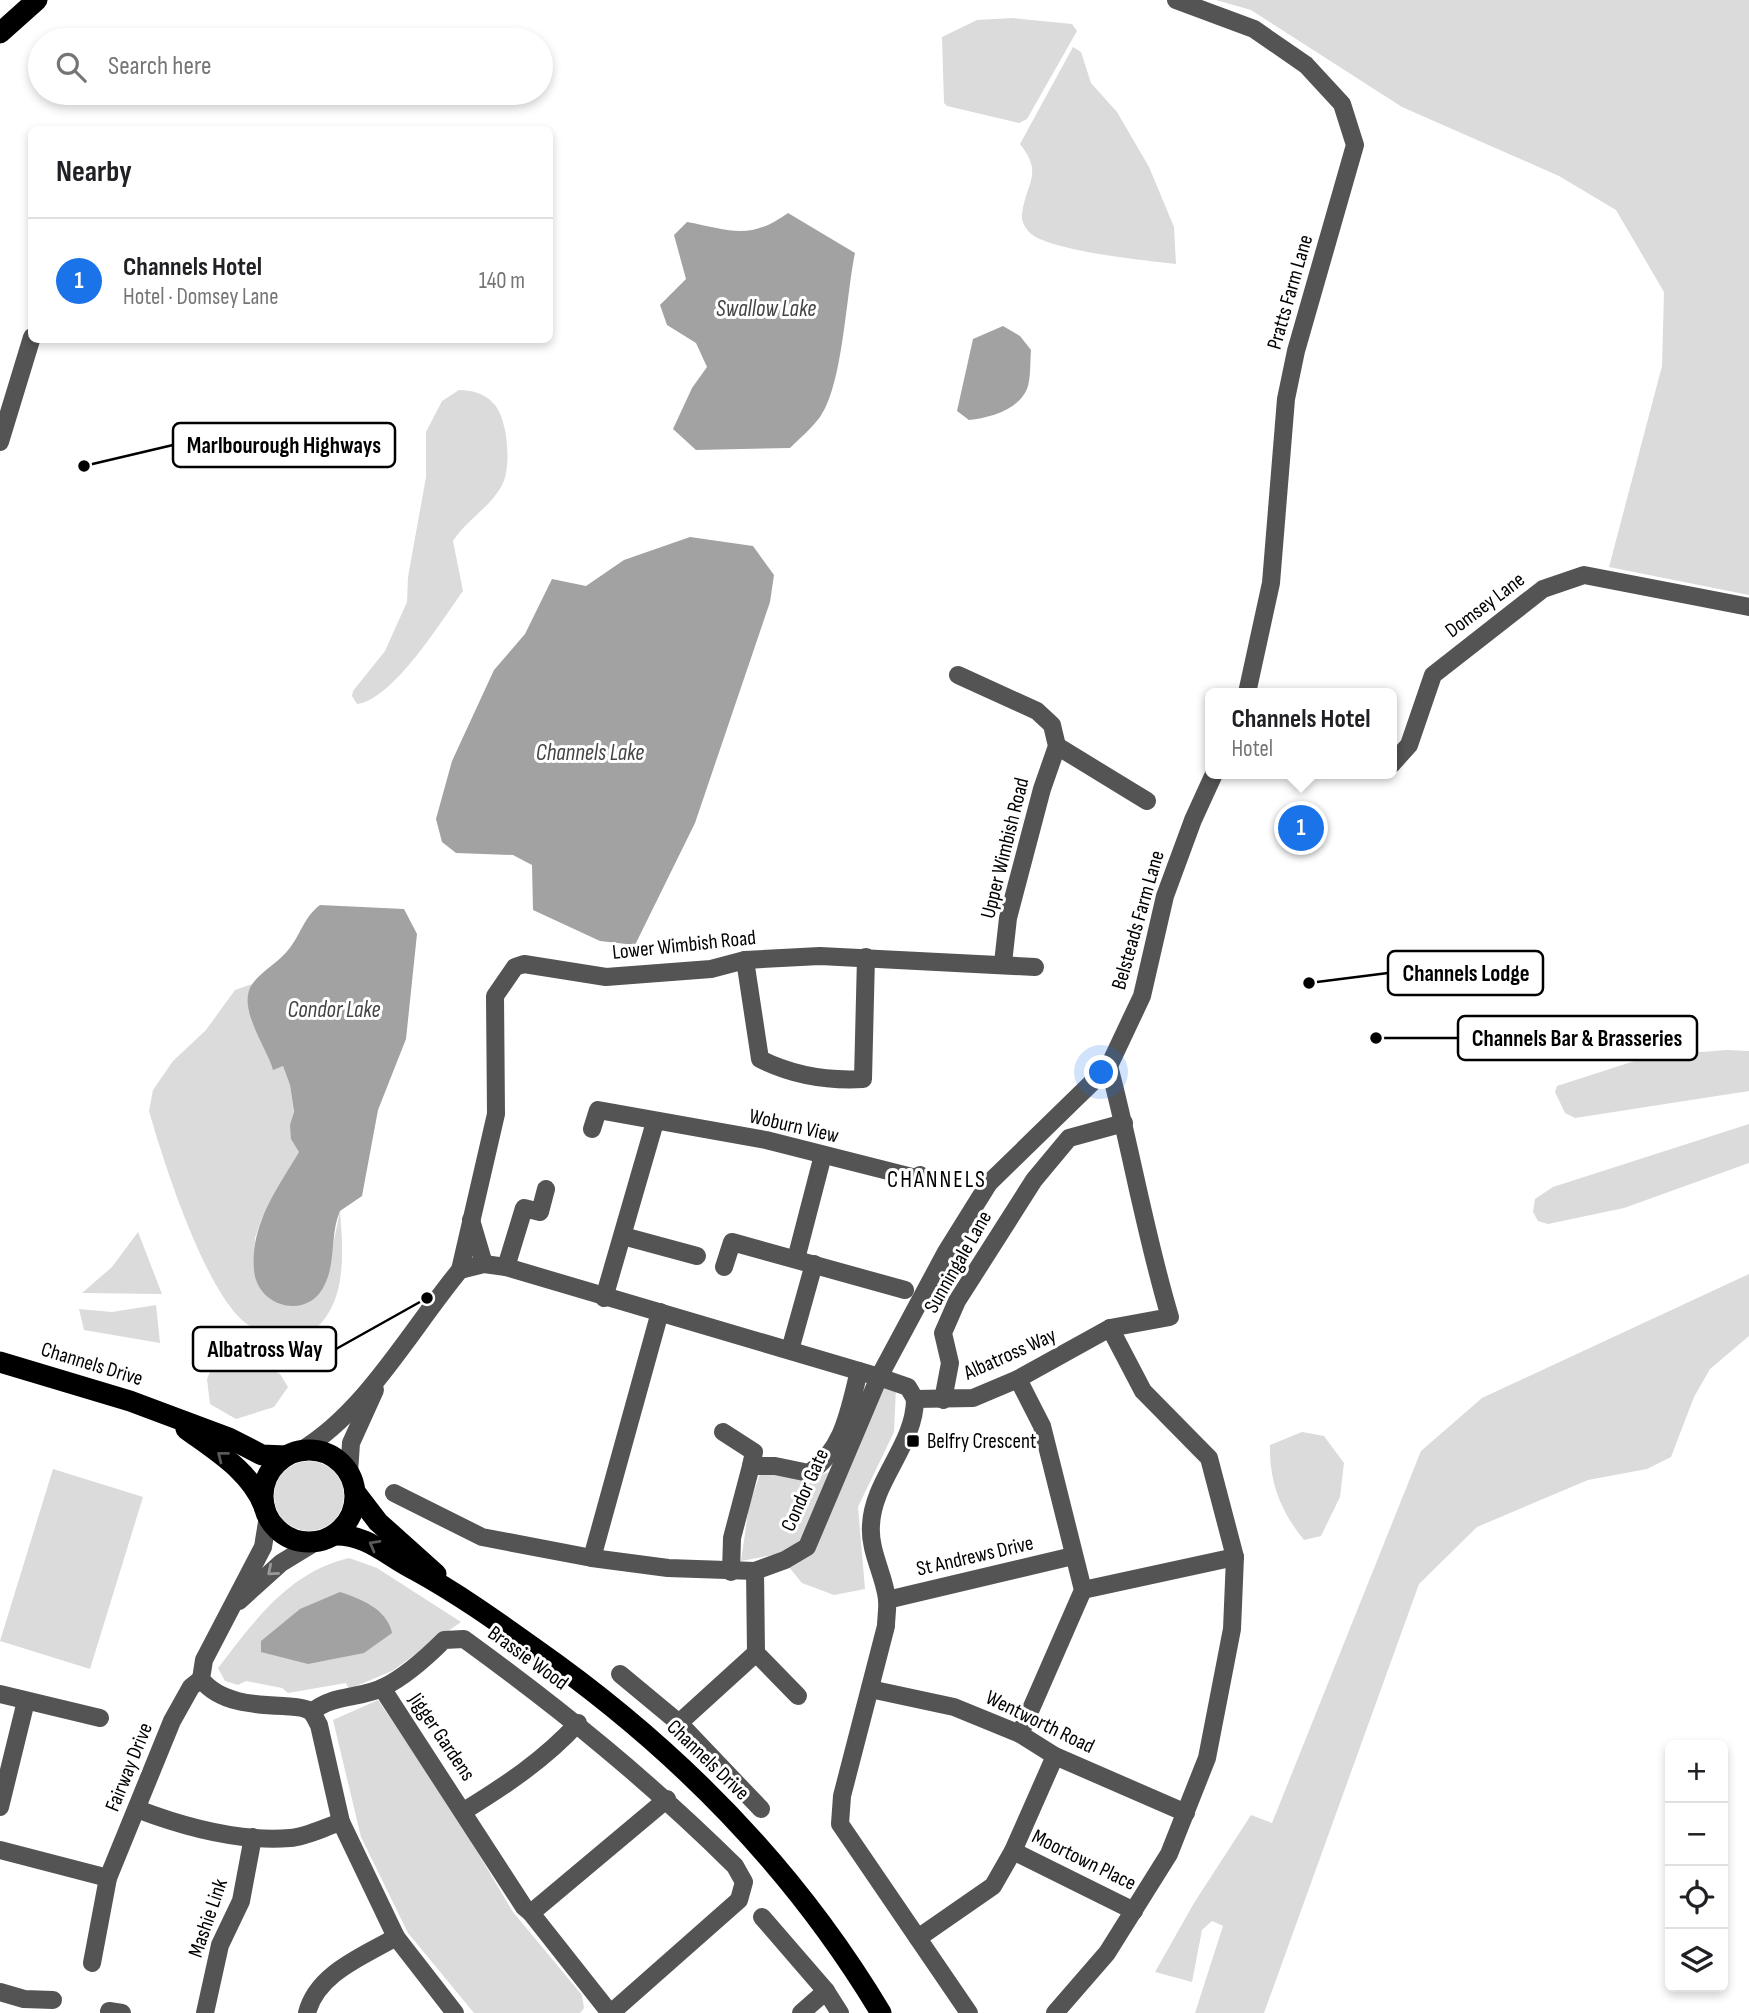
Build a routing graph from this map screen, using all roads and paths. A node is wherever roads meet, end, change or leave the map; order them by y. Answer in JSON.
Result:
{"nodes":[{"id":1,"x":37,"y":0,"type":"edge"},
{"id":2,"x":1176,"y":0,"type":"edge"},
{"id":3,"x":0,"y":33,"type":"edge"},
{"id":4,"x":30,"y":343,"type":"edge"},
{"id":5,"x":0,"y":442,"type":"edge"},
{"id":6,"x":1749,"y":607,"type":"edge"},
{"id":7,"x":958,"y":676,"type":"dead end"},
{"id":8,"x":1248,"y":688,"type":"edge"},
{"id":9,"x":1057,"y":746,"type":"junction"},
{"id":10,"x":1397,"y":758,"type":"edge"},
{"id":11,"x":1212,"y":779,"type":"edge"},
{"id":12,"x":1147,"y":801,"type":"dead end"},
{"id":13,"x":866,"y":957,"type":"junction"},
{"id":14,"x":745,"y":960,"type":"junction"},
{"id":15,"x":1003,"y":963,"type":"junction"},
{"id":16,"x":1035,"y":967,"type":"dead end"},
{"id":17,"x":1109,"y":1066,"type":"junction"},
{"id":18,"x":655,"y":1122,"type":"junction"},
{"id":19,"x":1124,"y":1123,"type":"junction"},
{"id":20,"x":592,"y":1129,"type":"dead end"},
{"id":21,"x":822,"y":1155,"type":"junction"},
{"id":22,"x":920,"y":1175,"type":"dead end"},
{"id":23,"x":546,"y":1189,"type":"dead end"},
{"id":24,"x":470,"y":1217,"type":"junction"},
{"id":25,"x":623,"y":1236,"type":"junction"},
{"id":26,"x":696,"y":1256,"type":"dead end"},
{"id":27,"x":796,"y":1259,"type":"junction"},
{"id":28,"x":484,"y":1264,"type":"junction"},
{"id":29,"x":814,"y":1264,"type":"junction"},
{"id":30,"x":724,"y":1266,"type":"dead end"},
{"id":31,"x":506,"y":1268,"type":"junction"},
{"id":32,"x":460,"y":1270,"type":"junction"},
{"id":33,"x":905,"y":1290,"type":"dead end"},
{"id":34,"x":604,"y":1298,"type":"junction"},
{"id":35,"x":660,"y":1312,"type":"junction"},
{"id":36,"x":1110,"y":1328,"type":"junction"},
{"id":37,"x":790,"y":1350,"type":"junction"},
{"id":38,"x":0,"y":1362,"type":"edge"},
{"id":39,"x":384,"y":1371,"type":"junction"},
{"id":40,"x":859,"y":1371,"type":"junction"},
{"id":41,"x":878,"y":1377,"type":"junction"},
{"id":42,"x":1018,"y":1379,"type":"junction"},
{"id":43,"x":915,"y":1399,"type":"junction"},
{"id":44,"x":943,"y":1400,"type":"junction"},
{"id":45,"x":168,"y":1415,"type":"junction"},
{"id":46,"x":723,"y":1432,"type":"dead end"},
{"id":47,"x":293,"y":1454,"type":"junction"},
{"id":48,"x":751,"y":1466,"type":"junction"},
{"id":49,"x":352,"y":1483,"type":"junction"},
{"id":50,"x":394,"y":1493,"type":"dead end"},
{"id":51,"x":266,"y":1512,"type":"junction"},
{"id":52,"x":325,"y":1538,"type":"junction"},
{"id":53,"x":1073,"y":1556,"type":"junction"},
{"id":54,"x":1235,"y":1557,"type":"junction"},
{"id":55,"x":592,"y":1558,"type":"junction"},
{"id":56,"x":755,"y":1571,"type":"junction"},
{"id":57,"x":731,"y":1572,"type":"junction"},
{"id":58,"x":453,"y":1590,"type":"junction"},
{"id":59,"x":1083,"y":1590,"type":"junction"},
{"id":60,"x":887,"y":1600,"type":"junction"},
{"id":61,"x":232,"y":1608,"type":"junction"},
{"id":62,"x":756,"y":1653,"type":"junction"},
{"id":63,"x":620,"y":1674,"type":"dead end"},
{"id":64,"x":201,"y":1679,"type":"junction"},
{"id":65,"x":382,"y":1688,"type":"junction"},
{"id":66,"x":870,"y":1689,"type":"junction"},
{"id":67,"x":0,"y":1694,"type":"edge"},
{"id":68,"x":798,"y":1696,"type":"dead end"},
{"id":69,"x":26,"y":1701,"type":"junction"},
{"id":70,"x":312,"y":1712,"type":"junction"},
{"id":71,"x":100,"y":1718,"type":"dead end"},
{"id":72,"x":578,"y":1723,"type":"junction"},
{"id":73,"x":679,"y":1723,"type":"junction"},
{"id":74,"x":1020,"y":1734,"type":"junction"},
{"id":75,"x":1055,"y":1756,"type":"junction"},
{"id":76,"x":667,"y":1798,"type":"junction"},
{"id":77,"x":0,"y":1807,"type":"edge"},
{"id":78,"x":137,"y":1809,"type":"junction"},
{"id":79,"x":761,"y":1809,"type":"dead end"},
{"id":80,"x":464,"y":1811,"type":"junction"},
{"id":81,"x":1186,"y":1813,"type":"junction"},
{"id":82,"x":341,"y":1822,"type":"junction"},
{"id":83,"x":253,"y":1837,"type":"junction"},
{"id":84,"x":0,"y":1850,"type":"edge"},
{"id":85,"x":1013,"y":1851,"type":"junction"},
{"id":86,"x":108,"y":1878,"type":"junction"},
{"id":87,"x":1134,"y":1911,"type":"junction"},
{"id":88,"x":531,"y":1913,"type":"junction"},
{"id":89,"x":762,"y":1917,"type":"dead end"},
{"id":90,"x":396,"y":1937,"type":"junction"},
{"id":91,"x":918,"y":1938,"type":"junction"},
{"id":92,"x":92,"y":1963,"type":"dead end"},
{"id":93,"x":826,"y":1991,"type":"junction"},
{"id":94,"x":0,"y":1992,"type":"edge"},
{"id":95,"x":53,"y":2000,"type":"dead end"},
{"id":96,"x":205,"y":2013,"type":"edge"},
{"id":97,"x":307,"y":2013,"type":"edge"},
{"id":98,"x":454,"y":2013,"type":"edge"},
{"id":99,"x":610,"y":2013,"type":"edge"},
{"id":100,"x":801,"y":2013,"type":"edge"},
{"id":101,"x":839,"y":2013,"type":"edge"},
{"id":102,"x":881,"y":2013,"type":"edge"},
{"id":103,"x":969,"y":2013,"type":"edge"},
{"id":104,"x":1055,"y":2013,"type":"edge"}],
"edges":[{"from":1,"to":3,"type":"highway"},
{"from":2,"to":8,"type":"street","name":"Pratts Farm Lane"},
{"from":4,"to":5,"type":"street"},
{"from":6,"to":10,"type":"street","name":"Domsey Lane"},
{"from":7,"to":9,"type":"street"},
{"from":9,"to":12,"type":"street"},
{"from":9,"to":15,"type":"street","name":"Upper Wimbish Road"},
{"from":11,"to":17,"type":"street","name":"Belsteads Farm Lane"},
{"from":13,"to":14,"type":"street","name":"Lower Wimbish Road"},
{"from":13,"to":14,"type":"street"},
{"from":13,"to":15,"type":"street","name":"Lower Wimbish Road"},
{"from":14,"to":24,"type":"street","name":"Lower Wimbish Road"},
{"from":15,"to":16,"type":"street","name":"Lower Wimbish Road"},
{"from":17,"to":19,"type":"street"},
{"from":17,"to":41,"type":"street","name":"Belsteads Farm Lane"},
{"from":18,"to":20,"type":"street","name":"Woburn View"},
{"from":18,"to":21,"type":"street","name":"Woburn View"},
{"from":18,"to":25,"type":"street"},
{"from":19,"to":36,"type":"street","name":"Albatross Way"},
{"from":19,"to":44,"type":"street","name":"Sunningale Lane"},
{"from":21,"to":22,"type":"street","name":"Woburn View"},
{"from":21,"to":27,"type":"street"},
{"from":23,"to":31,"type":"street"},
{"from":24,"to":28,"type":"street"},
{"from":24,"to":32,"type":"street","name":"Lower Wimbish Road"},
{"from":25,"to":26,"type":"street"},
{"from":25,"to":34,"type":"street"},
{"from":27,"to":29,"type":"street"},
{"from":27,"to":30,"type":"street"},
{"from":28,"to":31,"type":"street"},
{"from":28,"to":32,"type":"street"},
{"from":29,"to":33,"type":"street"},
{"from":29,"to":37,"type":"street"},
{"from":31,"to":34,"type":"street"},
{"from":32,"to":39,"type":"street"},
{"from":34,"to":35,"type":"street"},
{"from":35,"to":37,"type":"street"},
{"from":35,"to":55,"type":"street"},
{"from":36,"to":42,"type":"street","name":"Albatross Way"},
{"from":36,"to":54,"type":"street"},
{"from":37,"to":40,"type":"street"},
{"from":38,"to":45,"type":"highway","name":"Channels Drive"},
{"from":39,"to":47,"type":"street"},
{"from":39,"to":49,"type":"street"},
{"from":40,"to":41,"type":"street"},
{"from":40,"to":48,"type":"street","name":"Condor Gate"},
{"from":41,"to":43,"type":"street"},
{"from":41,"to":56,"type":"street","name":"Condor Gate"},
{"from":42,"to":44,"type":"street","name":"Albatross Way"},
{"from":42,"to":53,"type":"street"},
{"from":43,"to":44,"type":"street","name":"Albatross Way"},
{"from":43,"to":60,"type":"street"},
{"from":45,"to":47,"type":"highway","name":"Channels Drive"},
{"from":51,"to":45,"type":"highway","name":"Channels Drive","one_way":true},
{"from":46,"to":48,"type":"street"},
{"from":47,"to":49,"type":"highway"},
{"from":47,"to":51,"type":"highway"},
{"from":48,"to":57,"type":"street"},
{"from":49,"to":52,"type":"highway"},
{"from":49,"to":58,"type":"highway","name":"Channels Drive"},
{"from":50,"to":55,"type":"street","name":"Condor Gate"},
{"from":51,"to":52,"type":"highway"},
{"from":51,"to":61,"type":"street"},
{"from":58,"to":52,"type":"highway","name":"Channels Drive","one_way":true},
{"from":52,"to":61,"type":"street","one_way":true},
{"from":53,"to":59,"type":"street"},
{"from":53,"to":60,"type":"street","name":"St Andrews Drive"},
{"from":54,"to":59,"type":"street"},
{"from":54,"to":81,"type":"street"},
{"from":55,"to":57,"type":"street","name":"Condor Gate"},
{"from":56,"to":57,"type":"street","name":"Condor Gate"},
{"from":56,"to":62,"type":"street"},
{"from":58,"to":102,"type":"highway","name":"Channels Drive"},
{"from":59,"to":74,"type":"street"},
{"from":60,"to":66,"type":"street"},
{"from":61,"to":64,"type":"street"},
{"from":62,"to":68,"type":"street"},
{"from":62,"to":73,"type":"street"},
{"from":63,"to":73,"type":"street"},
{"from":64,"to":70,"type":"street"},
{"from":64,"to":78,"type":"street","name":"Fairway Drive"},
{"from":65,"to":70,"type":"street","name":"Brassie Wood"},
{"from":65,"to":72,"type":"street","name":"Brassie Wood"},
{"from":65,"to":80,"type":"street","name":"Jigger Gardens"},
{"from":66,"to":74,"type":"street","name":"Wentworth Road"},
{"from":66,"to":91,"type":"street"},
{"from":67,"to":69,"type":"street"},
{"from":69,"to":71,"type":"street"},
{"from":69,"to":77,"type":"street"},
{"from":70,"to":82,"type":"street"},
{"from":72,"to":76,"type":"street","name":"Brassie Wood"},
{"from":72,"to":80,"type":"street","name":"Jigger Gardens"},
{"from":73,"to":79,"type":"street"},
{"from":74,"to":75,"type":"street","name":"Wentworth Road"},
{"from":75,"to":81,"type":"street","name":"Wentworth Road"},
{"from":75,"to":85,"type":"street","name":"Moortown Place"},
{"from":76,"to":88,"type":"street"},
{"from":76,"to":99,"type":"street","name":"Brassie Wood"},
{"from":78,"to":83,"type":"street"},
{"from":78,"to":86,"type":"street","name":"Fairway Drive"},
{"from":80,"to":88,"type":"street","name":"Jigger Gardens"},
{"from":81,"to":87,"type":"street"},
{"from":82,"to":83,"type":"street"},
{"from":82,"to":90,"type":"street"},
{"from":83,"to":96,"type":"street","name":"Mashie Link"},
{"from":84,"to":86,"type":"street"},
{"from":85,"to":87,"type":"street","name":"Moortown Place"},
{"from":85,"to":91,"type":"street","name":"Moortown Place"},
{"from":86,"to":92,"type":"street","name":"Fairway Drive"},
{"from":87,"to":104,"type":"street"},
{"from":88,"to":99,"type":"street","name":"Brassie Wood"},
{"from":89,"to":93,"type":"street"},
{"from":90,"to":97,"type":"street"},
{"from":90,"to":98,"type":"street"},
{"from":91,"to":103,"type":"street"},
{"from":93,"to":100,"type":"street"},
{"from":93,"to":101,"type":"street"},
{"from":94,"to":95,"type":"street"}]}
